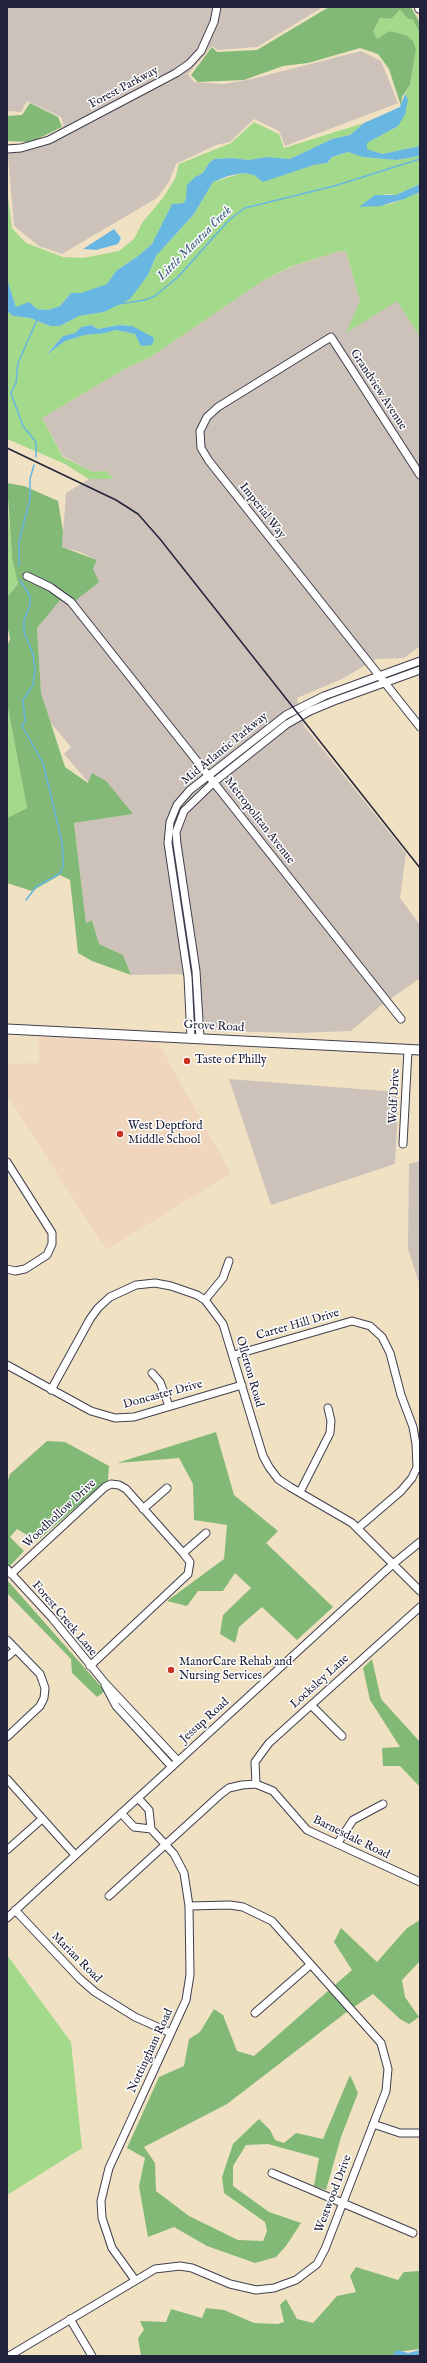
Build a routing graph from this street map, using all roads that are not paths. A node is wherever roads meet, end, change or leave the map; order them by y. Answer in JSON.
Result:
{"nodes":[{"id":1,"x":216,"y":7,"type":"edge"},
{"id":2,"x":7,"y":149,"type":"edge"},
{"id":3,"x":331,"y":337,"type":"joint"},
{"id":4,"x":420,"y":475,"type":"edge"},
{"id":5,"x":27,"y":576,"type":"dead end"},
{"id":6,"x":420,"y":661,"type":"edge"},
{"id":7,"x":420,"y":670,"type":"edge"},
{"id":8,"x":379,"y":676,"type":"junction"},
{"id":9,"x":386,"y":684,"type":"junction"},
{"id":10,"x":420,"y":727,"type":"edge"},
{"id":11,"x":208,"y":776,"type":"junction"},
{"id":12,"x":214,"y":782,"type":"junction"},
{"id":13,"x":401,"y":1019,"type":"dead end"},
{"id":14,"x":7,"y":1028,"type":"edge"},
{"id":15,"x":196,"y":1038,"type":"junction"},
{"id":16,"x":408,"y":1050,"type":"junction"},
{"id":17,"x":420,"y":1050,"type":"edge"},
{"id":18,"x":403,"y":1144,"type":"dead end"},
{"id":19,"x":7,"y":1162,"type":"edge"},
{"id":20,"x":228,"y":1260,"type":"dead end"},
{"id":21,"x":7,"y":1269,"type":"edge"},
{"id":22,"x":205,"y":1300,"type":"junction"},
{"id":23,"x":234,"y":1355,"type":"junction"},
{"id":24,"x":7,"y":1365,"type":"edge"},
{"id":25,"x":152,"y":1373,"type":"dead end"},
{"id":26,"x":242,"y":1385,"type":"junction"},
{"id":27,"x":51,"y":1390,"type":"junction"},
{"id":28,"x":169,"y":1406,"type":"junction"},
{"id":29,"x":328,"y":1408,"type":"dead end"},
{"id":30,"x":167,"y":1488,"type":"dead end"},
{"id":31,"x":300,"y":1492,"type":"junction"},
{"id":32,"x":143,"y":1509,"type":"junction"},
{"id":33,"x":358,"y":1528,"type":"junction"},
{"id":34,"x":206,"y":1533,"type":"dead end"},
{"id":35,"x":420,"y":1542,"type":"edge"},
{"id":36,"x":183,"y":1553,"type":"junction"},
{"id":37,"x":393,"y":1564,"type":"junction"},
{"id":38,"x":9,"y":1572,"type":"edge"},
{"id":39,"x":420,"y":1591,"type":"edge"},
{"id":40,"x":420,"y":1607,"type":"edge"},
{"id":41,"x":7,"y":1640,"type":"edge"},
{"id":42,"x":16,"y":1649,"type":"junction"},
{"id":43,"x":7,"y":1657,"type":"edge"},
{"id":44,"x":90,"y":1666,"type":"junction"},
{"id":45,"x":311,"y":1705,"type":"junction"},
{"id":46,"x":342,"y":1736,"type":"dead end"},
{"id":47,"x":7,"y":1737,"type":"edge"},
{"id":48,"x":175,"y":1764,"type":"junction"},
{"id":49,"x":7,"y":1779,"type":"edge"},
{"id":50,"x":256,"y":1784,"type":"junction"},
{"id":51,"x":138,"y":1798,"type":"junction"},
{"id":52,"x":383,"y":1804,"type":"dead end"},
{"id":53,"x":121,"y":1813,"type":"junction"},
{"id":54,"x":42,"y":1819,"type":"junction"},
{"id":55,"x":151,"y":1829,"type":"junction"},
{"id":56,"x":337,"y":1844,"type":"junction"},
{"id":57,"x":167,"y":1845,"type":"junction"},
{"id":58,"x":7,"y":1850,"type":"edge"},
{"id":59,"x":75,"y":1855,"type":"junction"},
{"id":60,"x":420,"y":1881,"type":"edge"},
{"id":61,"x":109,"y":1896,"type":"dead end"},
{"id":62,"x":189,"y":1906,"type":"junction"},
{"id":63,"x":15,"y":1910,"type":"junction"},
{"id":64,"x":7,"y":1918,"type":"edge"},
{"id":65,"x":310,"y":1965,"type":"junction"},
{"id":66,"x":255,"y":2013,"type":"dead end"},
{"id":67,"x":172,"y":2033,"type":"junction"},
{"id":68,"x":373,"y":2124,"type":"junction"},
{"id":69,"x":420,"y":2133,"type":"edge"},
{"id":70,"x":272,"y":2173,"type":"dead end"},
{"id":71,"x":342,"y":2203,"type":"junction"},
{"id":72,"x":413,"y":2233,"type":"dead end"},
{"id":73,"x":135,"y":2280,"type":"junction"},
{"id":74,"x":70,"y":2319,"type":"junction"},
{"id":75,"x":9,"y":2356,"type":"edge"},
{"id":76,"x":92,"y":2356,"type":"edge"}],
"edges":[{"from":1,"to":2,"type":"street","name":"Forest Parkway"},
{"from":3,"to":4,"type":"street","name":"Grandview Avenue"},
{"from":3,"to":8,"type":"street","name":"Imperial Way"},
{"from":5,"to":11,"type":"street","name":"Metropolitan Avenue"},
{"from":6,"to":8,"type":"street","name":"Mid Atlantic Parkway"},
{"from":7,"to":9,"type":"street","name":"Mid Atlantic Parkway"},
{"from":8,"to":9,"type":"street","name":"Imperial Way"},
{"from":8,"to":11,"type":"street","name":"Mid Atlantic Parkway"},
{"from":9,"to":10,"type":"street","name":"Imperial Way"},
{"from":9,"to":12,"type":"street","name":"Mid Atlantic Parkway"},
{"from":11,"to":12,"type":"street","name":"Metropolitan Avenue"},
{"from":11,"to":15,"type":"street","name":"Mid Atlantic Parkway"},
{"from":12,"to":13,"type":"street","name":"Metropolitan Avenue"},
{"from":12,"to":15,"type":"street","name":"Mid Atlantic Parkway"},
{"from":14,"to":15,"type":"main road","name":"Grove Road"},
{"from":15,"to":16,"type":"main road","name":"Grove Road"},
{"from":16,"to":17,"type":"main road","name":"Grove Road"},
{"from":16,"to":18,"type":"street","name":"Wolf Drive"},
{"from":19,"to":21,"type":"street"},
{"from":20,"to":22,"type":"street"},
{"from":22,"to":23,"type":"street","name":"Ollerton Road"},
{"from":22,"to":27,"type":"street","name":"Ollerton Road"},
{"from":23,"to":26,"type":"street","name":"Ollerton Road"},
{"from":23,"to":33,"type":"street","name":"Carter Hill Drive"},
{"from":24,"to":27,"type":"street","name":"Doncaster Drive"},
{"from":25,"to":28,"type":"street"},
{"from":26,"to":28,"type":"street","name":"Doncaster Drive"},
{"from":26,"to":31,"type":"street","name":"Ollerton Road"},
{"from":27,"to":28,"type":"street","name":"Doncaster Drive"},
{"from":29,"to":31,"type":"street"},
{"from":30,"to":32,"type":"street"},
{"from":31,"to":33,"type":"street","name":"Ollerton Road"},
{"from":32,"to":36,"type":"street","name":"Woodhollow Drive"},
{"from":32,"to":38,"type":"street","name":"Woodhollow Drive"},
{"from":33,"to":37,"type":"street","name":"Ollerton Road"},
{"from":34,"to":36,"type":"street"},
{"from":35,"to":37,"type":"street","name":"Jessup Road"},
{"from":36,"to":44,"type":"street","name":"Woodhollow Drive"},
{"from":37,"to":39,"type":"street","name":"Ollerton Road"},
{"from":37,"to":48,"type":"street","name":"Jessup Road"},
{"from":38,"to":44,"type":"street","name":"Forest Creek Lane"},
{"from":40,"to":45,"type":"street","name":"Locksley Lane"},
{"from":41,"to":42,"type":"street"},
{"from":42,"to":43,"type":"street"},
{"from":42,"to":47,"type":"street"},
{"from":44,"to":48,"type":"street","name":"Forest Creek Lane"},
{"from":45,"to":46,"type":"street"},
{"from":45,"to":50,"type":"street","name":"Locksley Lane"},
{"from":48,"to":51,"type":"street","name":"Jessup Road"},
{"from":49,"to":54,"type":"street"},
{"from":50,"to":56,"type":"street","name":"Barnesdale Road"},
{"from":50,"to":57,"type":"street","name":"Barnesdale Road"},
{"from":51,"to":53,"type":"street","name":"Jessup Road"},
{"from":51,"to":55,"type":"street"},
{"from":52,"to":56,"type":"street"},
{"from":53,"to":55,"type":"street"},
{"from":53,"to":59,"type":"street","name":"Jessup Road"},
{"from":54,"to":58,"type":"street"},
{"from":54,"to":59,"type":"street"},
{"from":55,"to":57,"type":"street","name":"Nottingham Road"},
{"from":56,"to":60,"type":"street","name":"Barnesdale Road"},
{"from":57,"to":61,"type":"street","name":"Barnesdale Road"},
{"from":57,"to":62,"type":"street","name":"Nottingham Road"},
{"from":59,"to":63,"type":"street","name":"Jessup Road"},
{"from":62,"to":65,"type":"street","name":"Westwood Drive"},
{"from":62,"to":67,"type":"street","name":"Nottingham Road"},
{"from":63,"to":64,"type":"street","name":"Jessup Road"},
{"from":63,"to":67,"type":"street","name":"Marian Road"},
{"from":65,"to":66,"type":"street"},
{"from":65,"to":68,"type":"street","name":"Westwood Drive"},
{"from":67,"to":73,"type":"street","name":"Nottingham Road"},
{"from":68,"to":69,"type":"street"},
{"from":68,"to":71,"type":"street","name":"Westwood Drive"},
{"from":70,"to":71,"type":"street"},
{"from":71,"to":72,"type":"street"},
{"from":71,"to":73,"type":"street","name":"Westwood Drive"},
{"from":73,"to":74,"type":"street","name":"Westwood Drive"},
{"from":74,"to":75,"type":"street","name":"Westwood Drive"},
{"from":74,"to":76,"type":"street"}]}
